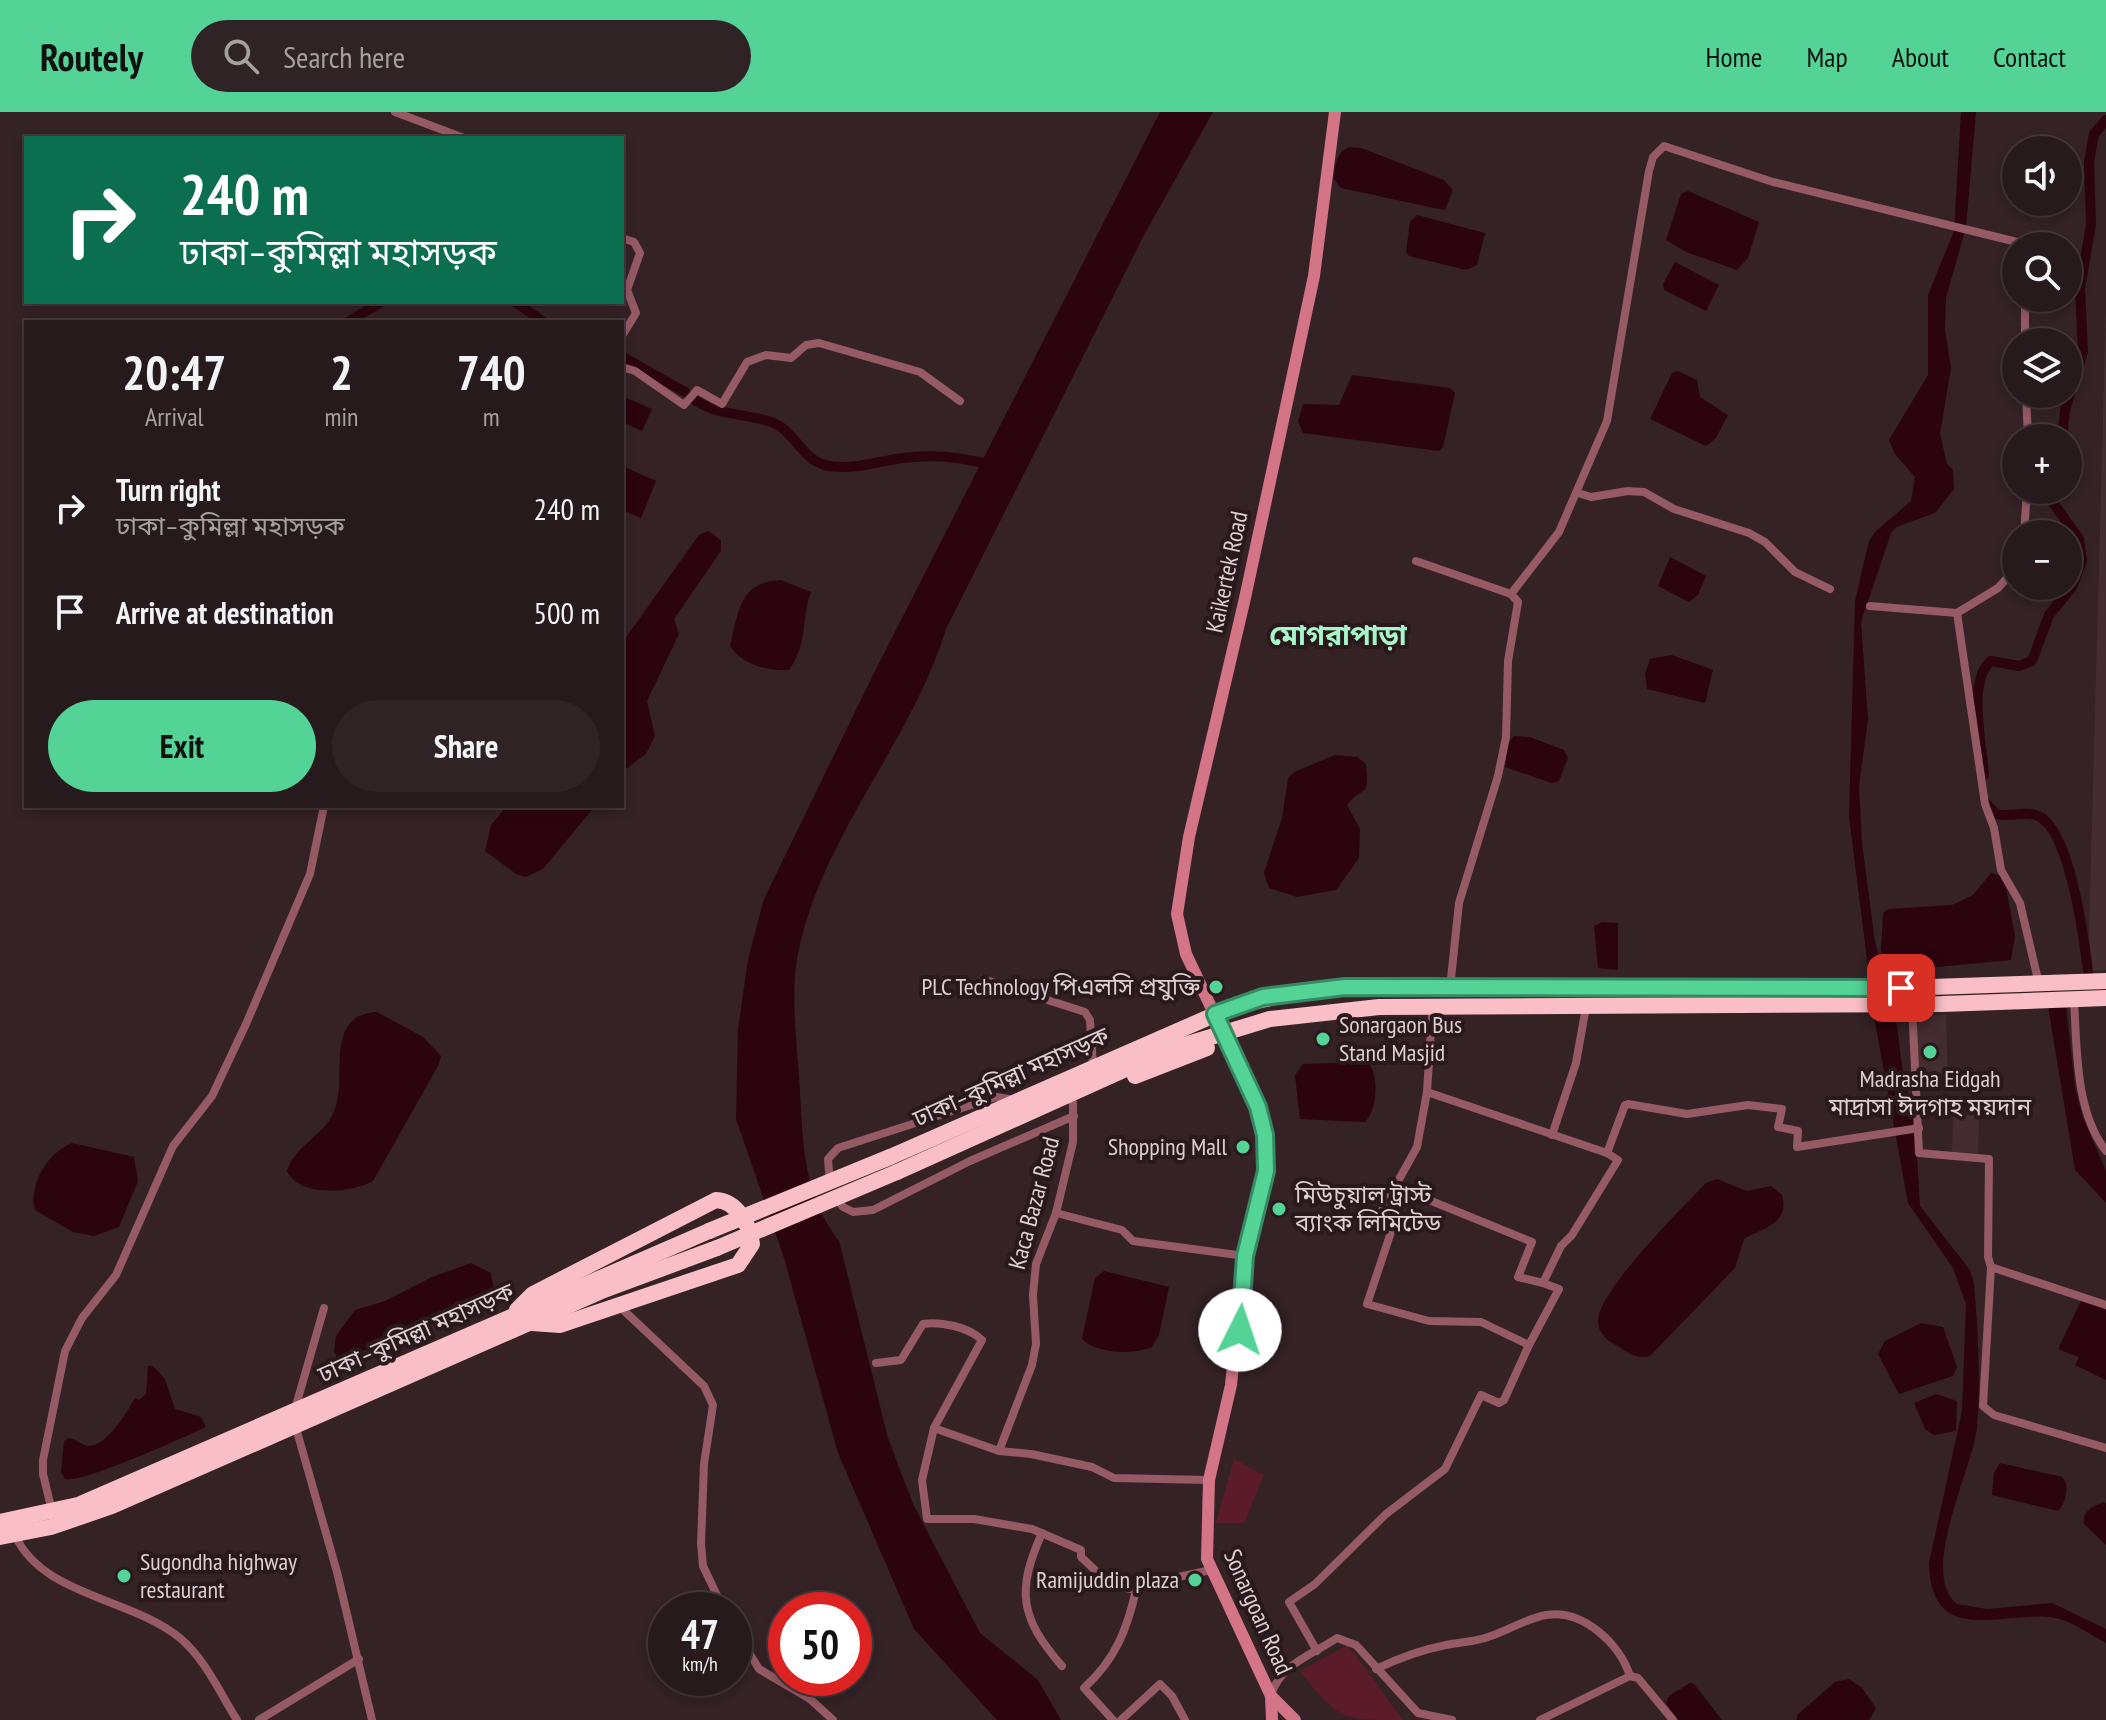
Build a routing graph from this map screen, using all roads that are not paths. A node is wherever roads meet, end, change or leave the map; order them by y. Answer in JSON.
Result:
{"nodes":[{"id":1,"x":395,"y":112,"type":"edge"},
{"id":2,"x":1335,"y":112,"type":"edge"},
{"id":3,"x":459,"y":136,"type":"edge"},
{"id":4,"x":2002,"y":238,"type":"edge"},
{"id":5,"x":624,"y":239,"type":"edge"},
{"id":6,"x":624,"y":333,"type":"edge"},
{"id":7,"x":624,"y":368,"type":"edge"},
{"id":8,"x":960,"y":401,"type":"dead end"},
{"id":9,"x":1578,"y":493,"type":"junction"},
{"id":10,"x":1416,"y":561,"type":"dead end"},
{"id":11,"x":2002,"y":584,"type":"edge"},
{"id":12,"x":1830,"y":589,"type":"dead end"},
{"id":13,"x":1511,"y":594,"type":"junction"},
{"id":14,"x":1870,"y":606,"type":"dead end"},
{"id":15,"x":1957,"y":613,"type":"junction"},
{"id":16,"x":324,"y":808,"type":"edge"},
{"id":17,"x":983,"y":979,"type":"dead end"},
{"id":18,"x":2106,"y":981,"type":"edge"},
{"id":19,"x":2039,"y":986,"type":"junction"},
{"id":20,"x":1450,"y":988,"type":"junction"},
{"id":21,"x":1860,"y":996,"type":"junction"},
{"id":22,"x":2106,"y":998,"type":"edge"},
{"id":23,"x":1904,"y":999,"type":"junction"},
{"id":24,"x":2074,"y":999,"type":"junction"},
{"id":25,"x":1567,"y":1006,"type":"junction"},
{"id":26,"x":1586,"y":1007,"type":"junction"},
{"id":27,"x":1215,"y":1014,"type":"junction"},
{"id":28,"x":1432,"y":1015,"type":"junction"},
{"id":29,"x":1226,"y":1035,"type":"junction"},
{"id":30,"x":1093,"y":1066,"type":"junction"},
{"id":31,"x":1427,"y":1092,"type":"junction"},
{"id":32,"x":1017,"y":1101,"type":"junction"},
{"id":33,"x":1074,"y":1110,"type":"junction"},
{"id":34,"x":1919,"y":1128,"type":"junction"},
{"id":35,"x":1552,"y":1135,"type":"junction"},
{"id":36,"x":968,"y":1142,"type":"junction"},
{"id":37,"x":2106,"y":1151,"type":"edge"},
{"id":38,"x":1607,"y":1153,"type":"junction"},
{"id":39,"x":894,"y":1164,"type":"junction"},
{"id":40,"x":1397,"y":1187,"type":"junction"},
{"id":41,"x":1056,"y":1213,"type":"junction"},
{"id":42,"x":1245,"y":1256,"type":"junction"},
{"id":43,"x":1991,"y":1267,"type":"junction"},
{"id":44,"x":1543,"y":1283,"type":"junction"},
{"id":45,"x":618,"y":1305,"type":"junction"},
{"id":46,"x":2106,"y":1305,"type":"edge"},
{"id":47,"x":324,"y":1308,"type":"dead end"},
{"id":48,"x":511,"y":1317,"type":"junction"},
{"id":49,"x":530,"y":1323,"type":"junction"},
{"id":50,"x":1529,"y":1345,"type":"junction"},
{"id":51,"x":876,"y":1363,"type":"dead end"},
{"id":52,"x":295,"y":1420,"type":"junction"},
{"id":53,"x":934,"y":1428,"type":"junction"},
{"id":54,"x":2106,"y":1448,"type":"edge"},
{"id":55,"x":999,"y":1451,"type":"junction"},
{"id":56,"x":1209,"y":1480,"type":"junction"},
{"id":57,"x":52,"y":1512,"type":"junction"},
{"id":58,"x":0,"y":1522,"type":"edge"},
{"id":59,"x":1042,"y":1533,"type":"junction"},
{"id":60,"x":7,"y":1536,"type":"edge"},
{"id":61,"x":1211,"y":1570,"type":"junction"},
{"id":62,"x":1136,"y":1590,"type":"junction"},
{"id":63,"x":715,"y":1592,"type":"edge"},
{"id":64,"x":1317,"y":1651,"type":"junction"},
{"id":65,"x":752,"y":1658,"type":"edge"},
{"id":66,"x":359,"y":1659,"type":"junction"},
{"id":67,"x":1062,"y":1666,"type":"dead end"},
{"id":68,"x":1376,"y":1669,"type":"junction"},
{"id":69,"x":1630,"y":1676,"type":"junction"},
{"id":70,"x":1271,"y":1696,"type":"junction"},
{"id":71,"x":237,"y":1720,"type":"edge"},
{"id":72,"x":259,"y":1720,"type":"edge"},
{"id":73,"x":372,"y":1720,"type":"edge"},
{"id":74,"x":833,"y":1720,"type":"edge"},
{"id":75,"x":1113,"y":1720,"type":"edge"},
{"id":76,"x":1121,"y":1720,"type":"edge"},
{"id":77,"x":1185,"y":1720,"type":"edge"},
{"id":78,"x":1272,"y":1720,"type":"edge"},
{"id":79,"x":1295,"y":1720,"type":"edge"},
{"id":80,"x":1452,"y":1720,"type":"edge"},
{"id":81,"x":1540,"y":1720,"type":"edge"},
{"id":82,"x":1673,"y":1720,"type":"edge"}],
"edges":[{"from":1,"to":3,"type":"street"},
{"from":2,"to":27,"type":"main road","name":"Kaikertek Road"},
{"from":4,"to":9,"type":"street"},
{"from":5,"to":6,"type":"street"},
{"from":7,"to":8,"type":"street"},
{"from":9,"to":12,"type":"street"},
{"from":9,"to":13,"type":"street"},
{"from":10,"to":13,"type":"street"},
{"from":11,"to":15,"type":"street"},
{"from":13,"to":20,"type":"street"},
{"from":14,"to":15,"type":"street"},
{"from":15,"to":19,"type":"street"},
{"from":16,"to":57,"type":"street"},
{"from":17,"to":30,"type":"street"},
{"from":18,"to":19,"type":"highway"},
{"from":19,"to":23,"type":"highway"},
{"from":20,"to":21,"type":"highway","name":"ঢাকা–কুমিল্লা মহাসড়ক"},
{"from":20,"to":27,"type":"highway","name":"ঢাকা–কুমিল্লা মহাসড়ক"},
{"from":21,"to":23,"type":"highway"},
{"from":21,"to":26,"type":"highway","name":"ঢাকা–কুমিল্লা মহাসড়ক"},
{"from":22,"to":24,"type":"highway"},
{"from":23,"to":24,"type":"highway"},
{"from":23,"to":34,"type":"street"},
{"from":24,"to":37,"type":"street"},
{"from":25,"to":26,"type":"highway","name":"ঢাকা–কুমিল্লা মহাসড়ক"},
{"from":25,"to":28,"type":"highway"},
{"from":25,"to":29,"type":"highway","name":"ঢাকা–কুমিল্লা মহাসড়ক"},
{"from":26,"to":35,"type":"street"},
{"from":27,"to":29,"type":"main road","name":"Kaikertek Road"},
{"from":27,"to":30,"type":"highway","name":"ঢাকা–কুমিল্লা মহাসড়ক"},
{"from":28,"to":29,"type":"highway"},
{"from":28,"to":31,"type":"street"},
{"from":29,"to":33,"type":"highway"},
{"from":29,"to":36,"type":"highway","name":"ঢাকা–কুমিল্লা মহাসড়ক"},
{"from":29,"to":42,"type":"main road","name":"Sonargoan Road"},
{"from":30,"to":32,"type":"highway","name":"ঢাকা–কুমিল্লা মহাসড়ক"},
{"from":31,"to":35,"type":"street"},
{"from":31,"to":40,"type":"street"},
{"from":32,"to":33,"type":"street"},
{"from":32,"to":39,"type":"highway","name":"ঢাকা–কুমিল্লা মহাসড়ক"},
{"from":33,"to":36,"type":"highway"},
{"from":33,"to":41,"type":"street","name":"Kaca Bazar Road"},
{"from":34,"to":38,"type":"street"},
{"from":34,"to":43,"type":"street"},
{"from":35,"to":38,"type":"street"},
{"from":36,"to":39,"type":"highway","name":"ঢাকা–কুমিল্লা মহাসড়ক"},
{"from":38,"to":44,"type":"street"},
{"from":39,"to":48,"type":"highway","name":"ঢাকা–কুমিল্লা মহাসড়ক","bridge":true},
{"from":39,"to":49,"type":"highway","name":"ঢাকা–কুমিল্লা মহাসড়ক","bridge":true},
{"from":40,"to":44,"type":"street"},
{"from":40,"to":50,"type":"street"},
{"from":41,"to":42,"type":"street"},
{"from":41,"to":55,"type":"street","name":"Kaca Bazar Road"},
{"from":42,"to":56,"type":"main road","name":"Sonargoan Road"},
{"from":43,"to":46,"type":"street"},
{"from":43,"to":54,"type":"street"},
{"from":44,"to":50,"type":"street"},
{"from":45,"to":48,"type":"highway"},
{"from":45,"to":49,"type":"highway"},
{"from":45,"to":63,"type":"street"},
{"from":47,"to":52,"type":"street"},
{"from":48,"to":52,"type":"highway","name":"ঢাকা–কুমিল্লা মহাসড়ক"},
{"from":49,"to":52,"type":"highway","name":"ঢাকা–কুমিল্লা মহাসড়ক"},
{"from":50,"to":64,"type":"street"},
{"from":51,"to":53,"type":"street"},
{"from":52,"to":57,"type":"highway","name":"ঢাকা–কুমিল্লা মহাসড়ক"},
{"from":52,"to":60,"type":"highway","name":"ঢাকা–কুমিল্লা মহাসড়ক"},
{"from":52,"to":66,"type":"street"},
{"from":53,"to":55,"type":"street"},
{"from":53,"to":59,"type":"street"},
{"from":55,"to":56,"type":"street"},
{"from":56,"to":61,"type":"main road","name":"Sonargoan Road"},
{"from":57,"to":58,"type":"highway","name":"ঢাকা–কুমিল্লা মহাসড়ক"},
{"from":59,"to":62,"type":"street"},
{"from":59,"to":67,"type":"street"},
{"from":60,"to":71,"type":"street"},
{"from":61,"to":62,"type":"street"},
{"from":61,"to":70,"type":"main road","name":"Sonargoan Road"},
{"from":62,"to":75,"type":"street"},
{"from":64,"to":68,"type":"street"},
{"from":64,"to":70,"type":"street"},
{"from":65,"to":74,"type":"street"},
{"from":66,"to":72,"type":"street"},
{"from":66,"to":73,"type":"street"},
{"from":68,"to":69,"type":"street"},
{"from":68,"to":80,"type":"street"},
{"from":69,"to":81,"type":"street"},
{"from":69,"to":82,"type":"street"},
{"from":70,"to":78,"type":"main road","name":"Sonargoan Road"},
{"from":70,"to":79,"type":"main road","name":"Sonargoan Road"},
{"from":76,"to":77,"type":"street"}]}
